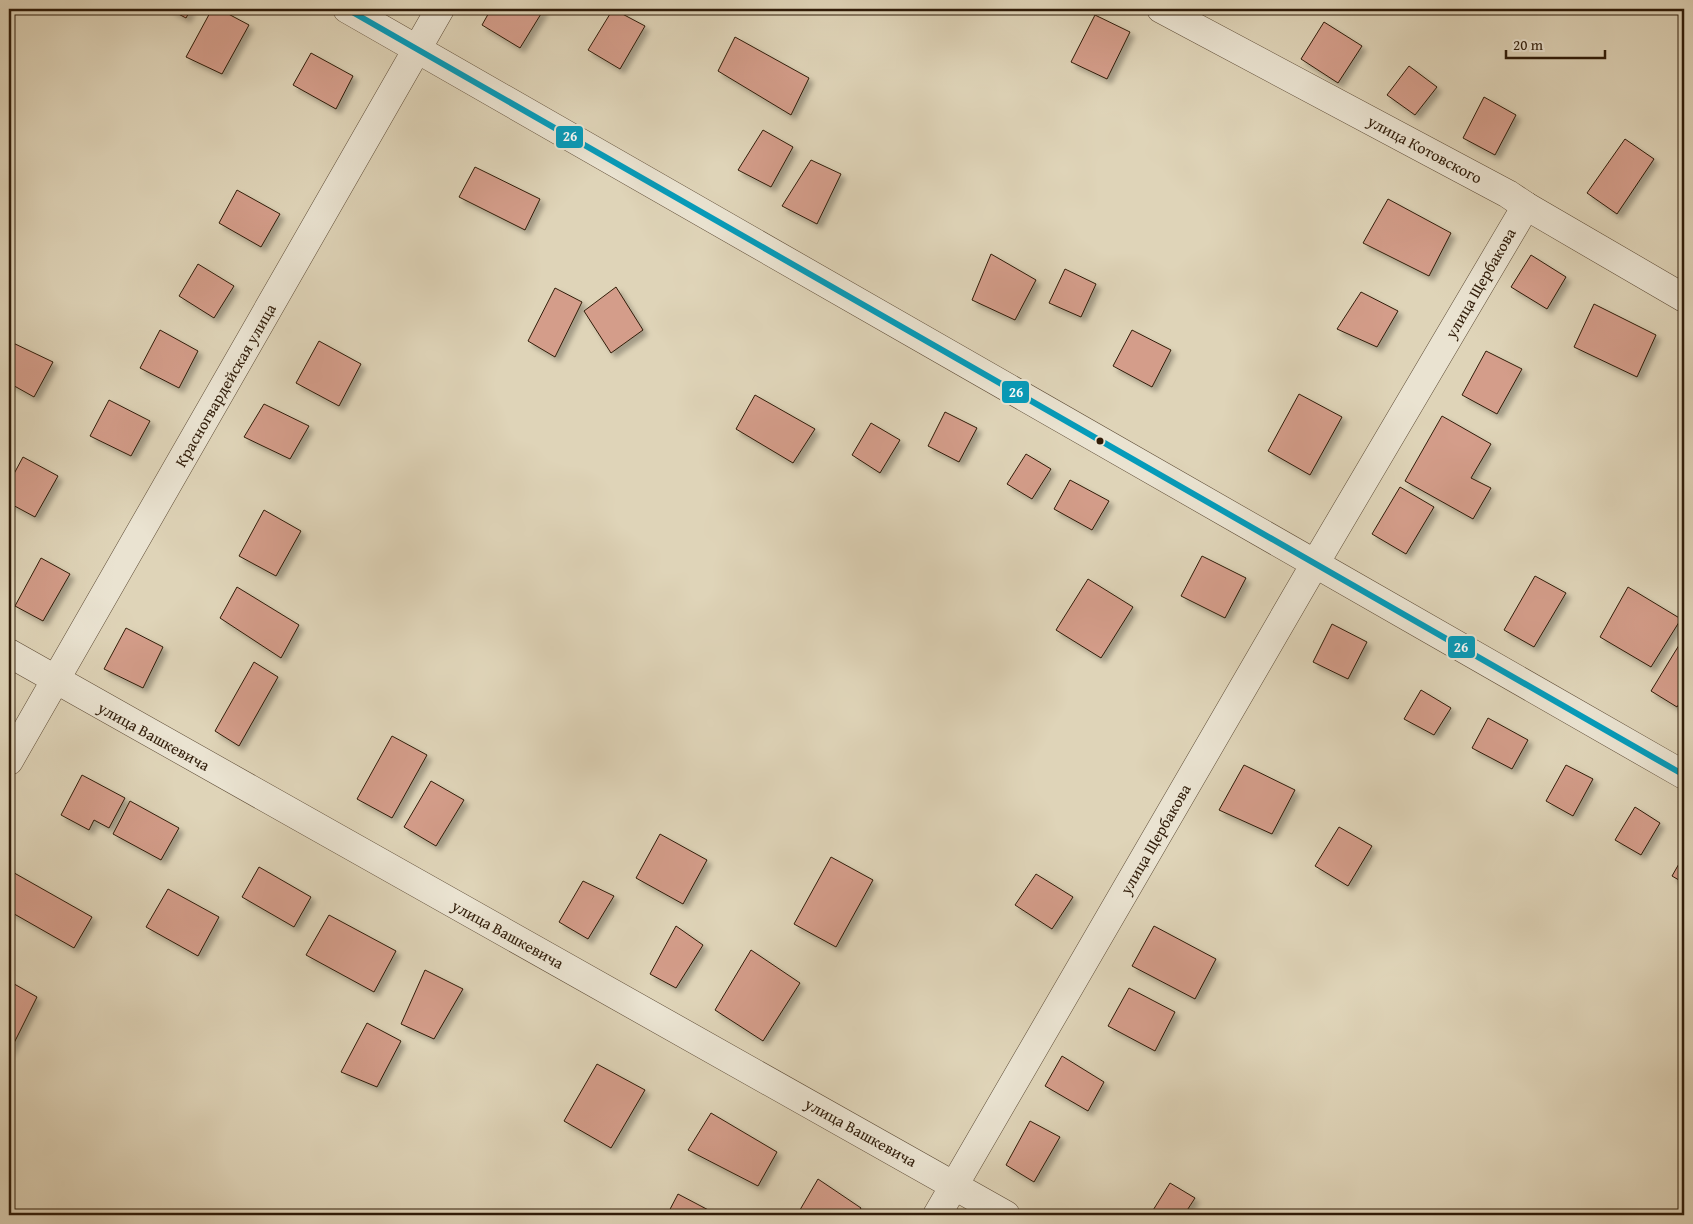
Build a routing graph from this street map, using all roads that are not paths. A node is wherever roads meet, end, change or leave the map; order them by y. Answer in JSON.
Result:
{"nodes":[{"id":1,"x":347,"y":9,"type":"edge"},
{"id":2,"x":440,"y":9,"type":"edge"},
{"id":3,"x":1161,"y":9,"type":"edge"},
{"id":4,"x":417,"y":49,"type":"junction"},
{"id":5,"x":1526,"y":206,"type":"junction"},
{"id":6,"x":1684,"y":298,"type":"edge"},
{"id":7,"x":1316,"y":562,"type":"junction"},
{"id":8,"x":9,"y":653,"type":"edge"},
{"id":9,"x":55,"y":680,"type":"junction"},
{"id":10,"x":9,"y":761,"type":"edge"},
{"id":11,"x":1684,"y":775,"type":"edge"},
{"id":12,"x":954,"y":1185,"type":"junction"},
{"id":13,"x":937,"y":1215,"type":"edge"},
{"id":14,"x":1006,"y":1215,"type":"edge"}],
"edges":[{"from":1,"to":4,"type":"street"},
{"from":2,"to":4,"type":"street","name":"Красногвардейская улица"},
{"from":3,"to":5,"type":"street","name":"улица Котовского"},
{"from":4,"to":7,"type":"street"},
{"from":4,"to":9,"type":"street","name":"Красногвардейская улица"},
{"from":5,"to":6,"type":"street","name":"улица Котовского"},
{"from":5,"to":7,"type":"street","name":"улица Щербакова"},
{"from":7,"to":11,"type":"street"},
{"from":7,"to":12,"type":"street","name":"улица Щербакова"},
{"from":8,"to":9,"type":"street","name":"улица Вашкевича"},
{"from":9,"to":10,"type":"street","name":"Красногвардейская улица"},
{"from":9,"to":12,"type":"street","name":"улица Вашкевича"},
{"from":12,"to":13,"type":"street","name":"улица Щербакова"},
{"from":12,"to":14,"type":"street","name":"улица Вашкевича"}]}
